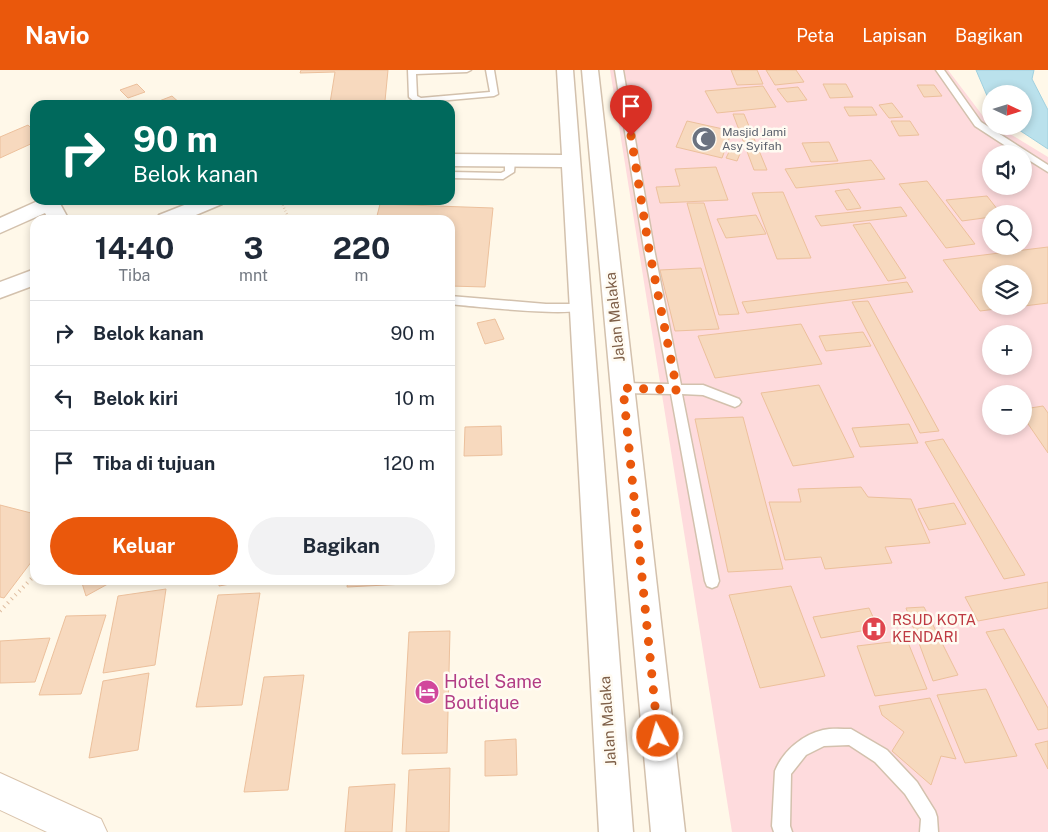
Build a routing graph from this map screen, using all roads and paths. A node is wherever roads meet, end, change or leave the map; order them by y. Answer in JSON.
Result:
{"nodes":[{"id":1,"x":467,"y":70,"type":"edge"},
{"id":2,"x":490,"y":70,"type":"edge"},
{"id":3,"x":565,"y":70,"type":"edge"},
{"id":4,"x":590,"y":70,"type":"edge"},
{"id":5,"x":619,"y":70,"type":"edge"},
{"id":6,"x":940,"y":70,"type":"edge"},
{"id":7,"x":412,"y":71,"type":"edge"},
{"id":8,"x":418,"y":100,"type":"edge"},
{"id":9,"x":430,"y":100,"type":"edge"},
{"id":10,"x":567,"y":100,"type":"junction"},
{"id":11,"x":593,"y":100,"type":"junction"},
{"id":12,"x":455,"y":160,"type":"edge"},
{"id":13,"x":513,"y":161,"type":"junction"},
{"id":14,"x":571,"y":161,"type":"junction"},
{"id":15,"x":1048,"y":169,"type":"edge"},
{"id":16,"x":455,"y":175,"type":"edge"},
{"id":17,"x":204,"y":205,"type":"edge"},
{"id":18,"x":56,"y":208,"type":"edge"},
{"id":19,"x":34,"y":215,"type":"edge"},
{"id":20,"x":178,"y":215,"type":"edge"},
{"id":21,"x":30,"y":216,"type":"edge"},
{"id":22,"x":0,"y":226,"type":"edge"},
{"id":23,"x":30,"y":279,"type":"edge"},
{"id":24,"x":0,"y":290,"type":"edge"},
{"id":25,"x":455,"y":300,"type":"edge"},
{"id":26,"x":581,"y":308,"type":"junction"},
{"id":27,"x":623,"y":388,"type":"junction"},
{"id":28,"x":677,"y":390,"type":"junction"},
{"id":29,"x":735,"y":402,"type":"dead end"},
{"id":30,"x":30,"y":581,"type":"edge"},
{"id":31,"x":712,"y":581,"type":"dead end"},
{"id":32,"x":0,"y":611,"type":"edge"},
{"id":33,"x":0,"y":792,"type":"edge"},
{"id":34,"x":88,"y":832,"type":"edge"},
{"id":35,"x":616,"y":832,"type":"edge"},
{"id":36,"x":668,"y":832,"type":"edge"},
{"id":37,"x":783,"y":832,"type":"edge"},
{"id":38,"x":929,"y":832,"type":"edge"}],
"edges":[{"from":1,"to":7,"type":"lane"},
{"from":2,"to":9,"type":"lane"},
{"from":3,"to":10,"type":"street","name":"Jalan Malaka"},
{"from":4,"to":11,"type":"street","name":"Jalan Malaka"},
{"from":5,"to":28,"type":"lane"},
{"from":6,"to":15,"type":"lane"},
{"from":7,"to":8,"type":"lane"},
{"from":10,"to":11,"type":"street"},
{"from":10,"to":14,"type":"street","name":"Jalan Malaka"},
{"from":11,"to":27,"type":"street","name":"Jalan Malaka"},
{"from":12,"to":13,"type":"street"},
{"from":13,"to":14,"type":"street"},
{"from":13,"to":16,"type":"lane"},
{"from":14,"to":26,"type":"street","name":"Jalan Malaka"},
{"from":17,"to":20,"type":"street"},
{"from":18,"to":19,"type":"street"},
{"from":21,"to":22,"type":"street"},
{"from":23,"to":24,"type":"street"},
{"from":25,"to":26,"type":"lane"},
{"from":26,"to":35,"type":"street","name":"Jalan Malaka"},
{"from":27,"to":28,"type":"lane"},
{"from":27,"to":36,"type":"street","name":"Jalan Malaka"},
{"from":28,"to":29,"type":"lane"},
{"from":28,"to":31,"type":"lane"},
{"from":30,"to":32,"type":"path"},
{"from":33,"to":34,"type":"street"},
{"from":37,"to":38,"type":"lane"}]}
